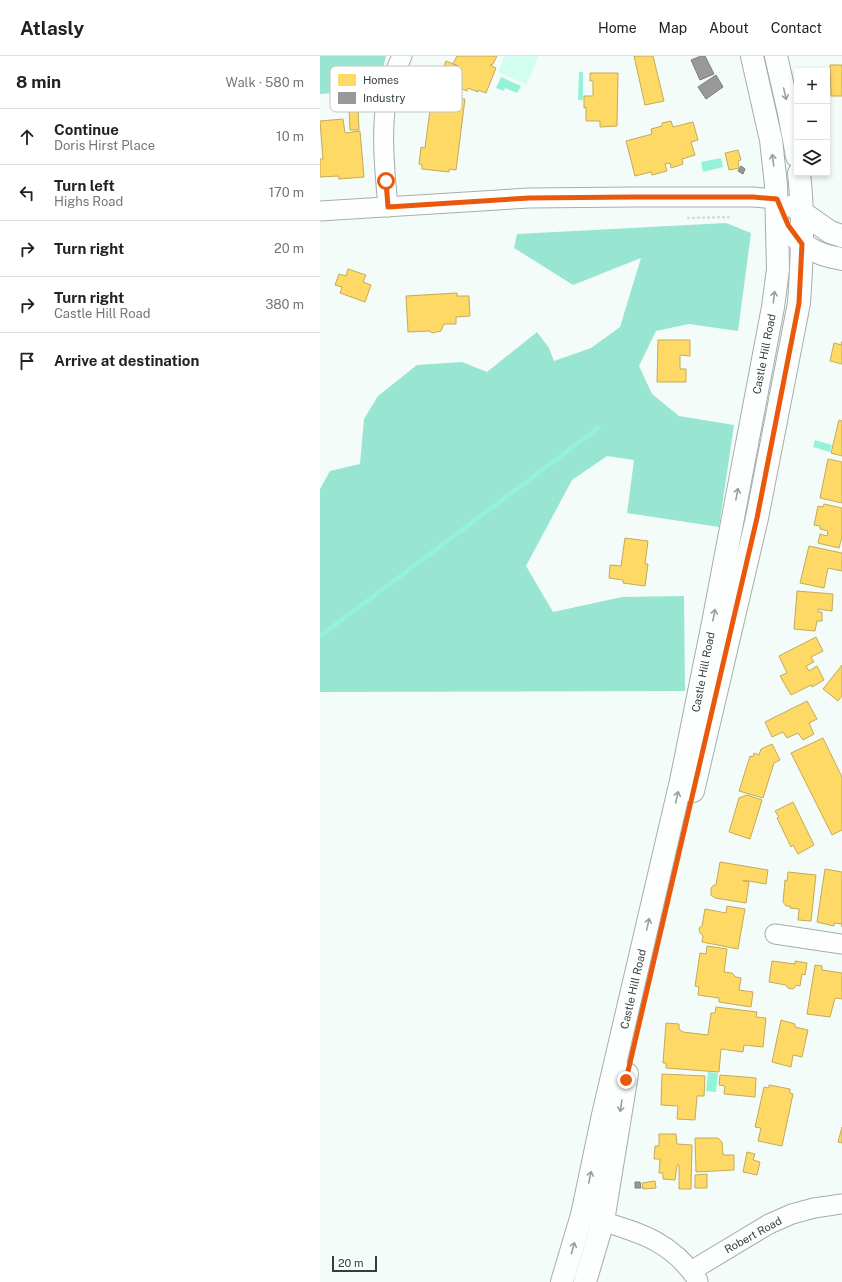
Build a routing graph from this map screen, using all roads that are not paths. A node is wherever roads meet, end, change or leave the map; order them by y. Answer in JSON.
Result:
{"nodes":[{"id":1,"x":402,"y":56,"type":"edge"},
{"id":2,"x":752,"y":56,"type":"edge"},
{"id":3,"x":776,"y":56,"type":"edge"},
{"id":4,"x":398,"y":66,"type":"edge"},
{"id":5,"x":385,"y":112,"type":"edge"},
{"id":6,"x":794,"y":140,"type":"edge"},
{"id":7,"x":799,"y":176,"type":"edge"},
{"id":8,"x":777,"y":199,"type":"junction"},
{"id":9,"x":388,"y":207,"type":"junction"},
{"id":10,"x":320,"y":211,"type":"edge"},
{"id":11,"x":802,"y":212,"type":"junction"},
{"id":12,"x":842,"y":236,"type":"edge"},
{"id":13,"x":802,"y":244,"type":"junction"},
{"id":14,"x":842,"y":259,"type":"edge"},
{"id":15,"x":776,"y":934,"type":"dead end"},
{"id":16,"x":842,"y":944,"type":"edge"},
{"id":17,"x":842,"y":1204,"type":"edge"},
{"id":18,"x":582,"y":1215,"type":"junction"},
{"id":19,"x":603,"y":1222,"type":"junction"},
{"id":20,"x":695,"y":1277,"type":"edge"},
{"id":21,"x":562,"y":1282,"type":"edge"},
{"id":22,"x":585,"y":1282,"type":"edge"}],
"edges":[{"from":1,"to":4,"type":"street"},
{"from":8,"to":2,"type":"main road","name":"Castle Hill Road","one_way":true},
{"from":3,"to":6,"type":"main road","one_way":true},
{"from":5,"to":9,"type":"street"},
{"from":7,"to":8,"type":"main road"},
{"from":7,"to":11,"type":"main road","name":"Castle Hill Road"},
{"from":8,"to":9,"type":"street"},
{"from":8,"to":11,"type":"main road"},
{"from":8,"to":13,"type":"main road"},
{"from":18,"to":8,"type":"main road","name":"Castle Hill Road","one_way":true},
{"from":9,"to":10,"type":"street"},
{"from":11,"to":12,"type":"main road"},
{"from":11,"to":13,"type":"main road","name":"Castle Hill Road"},
{"from":13,"to":14,"type":"main road"},
{"from":13,"to":19,"type":"main road","name":"Castle Hill Road","one_way":true},
{"from":15,"to":16,"type":"street"},
{"from":17,"to":20,"type":"street","name":"Robert Road"},
{"from":18,"to":19,"type":"street"},
{"from":21,"to":18,"type":"main road","name":"Castle Hill Road","one_way":true},
{"from":19,"to":20,"type":"street"},
{"from":19,"to":22,"type":"main road","name":"Castle Hill Road"}]}
